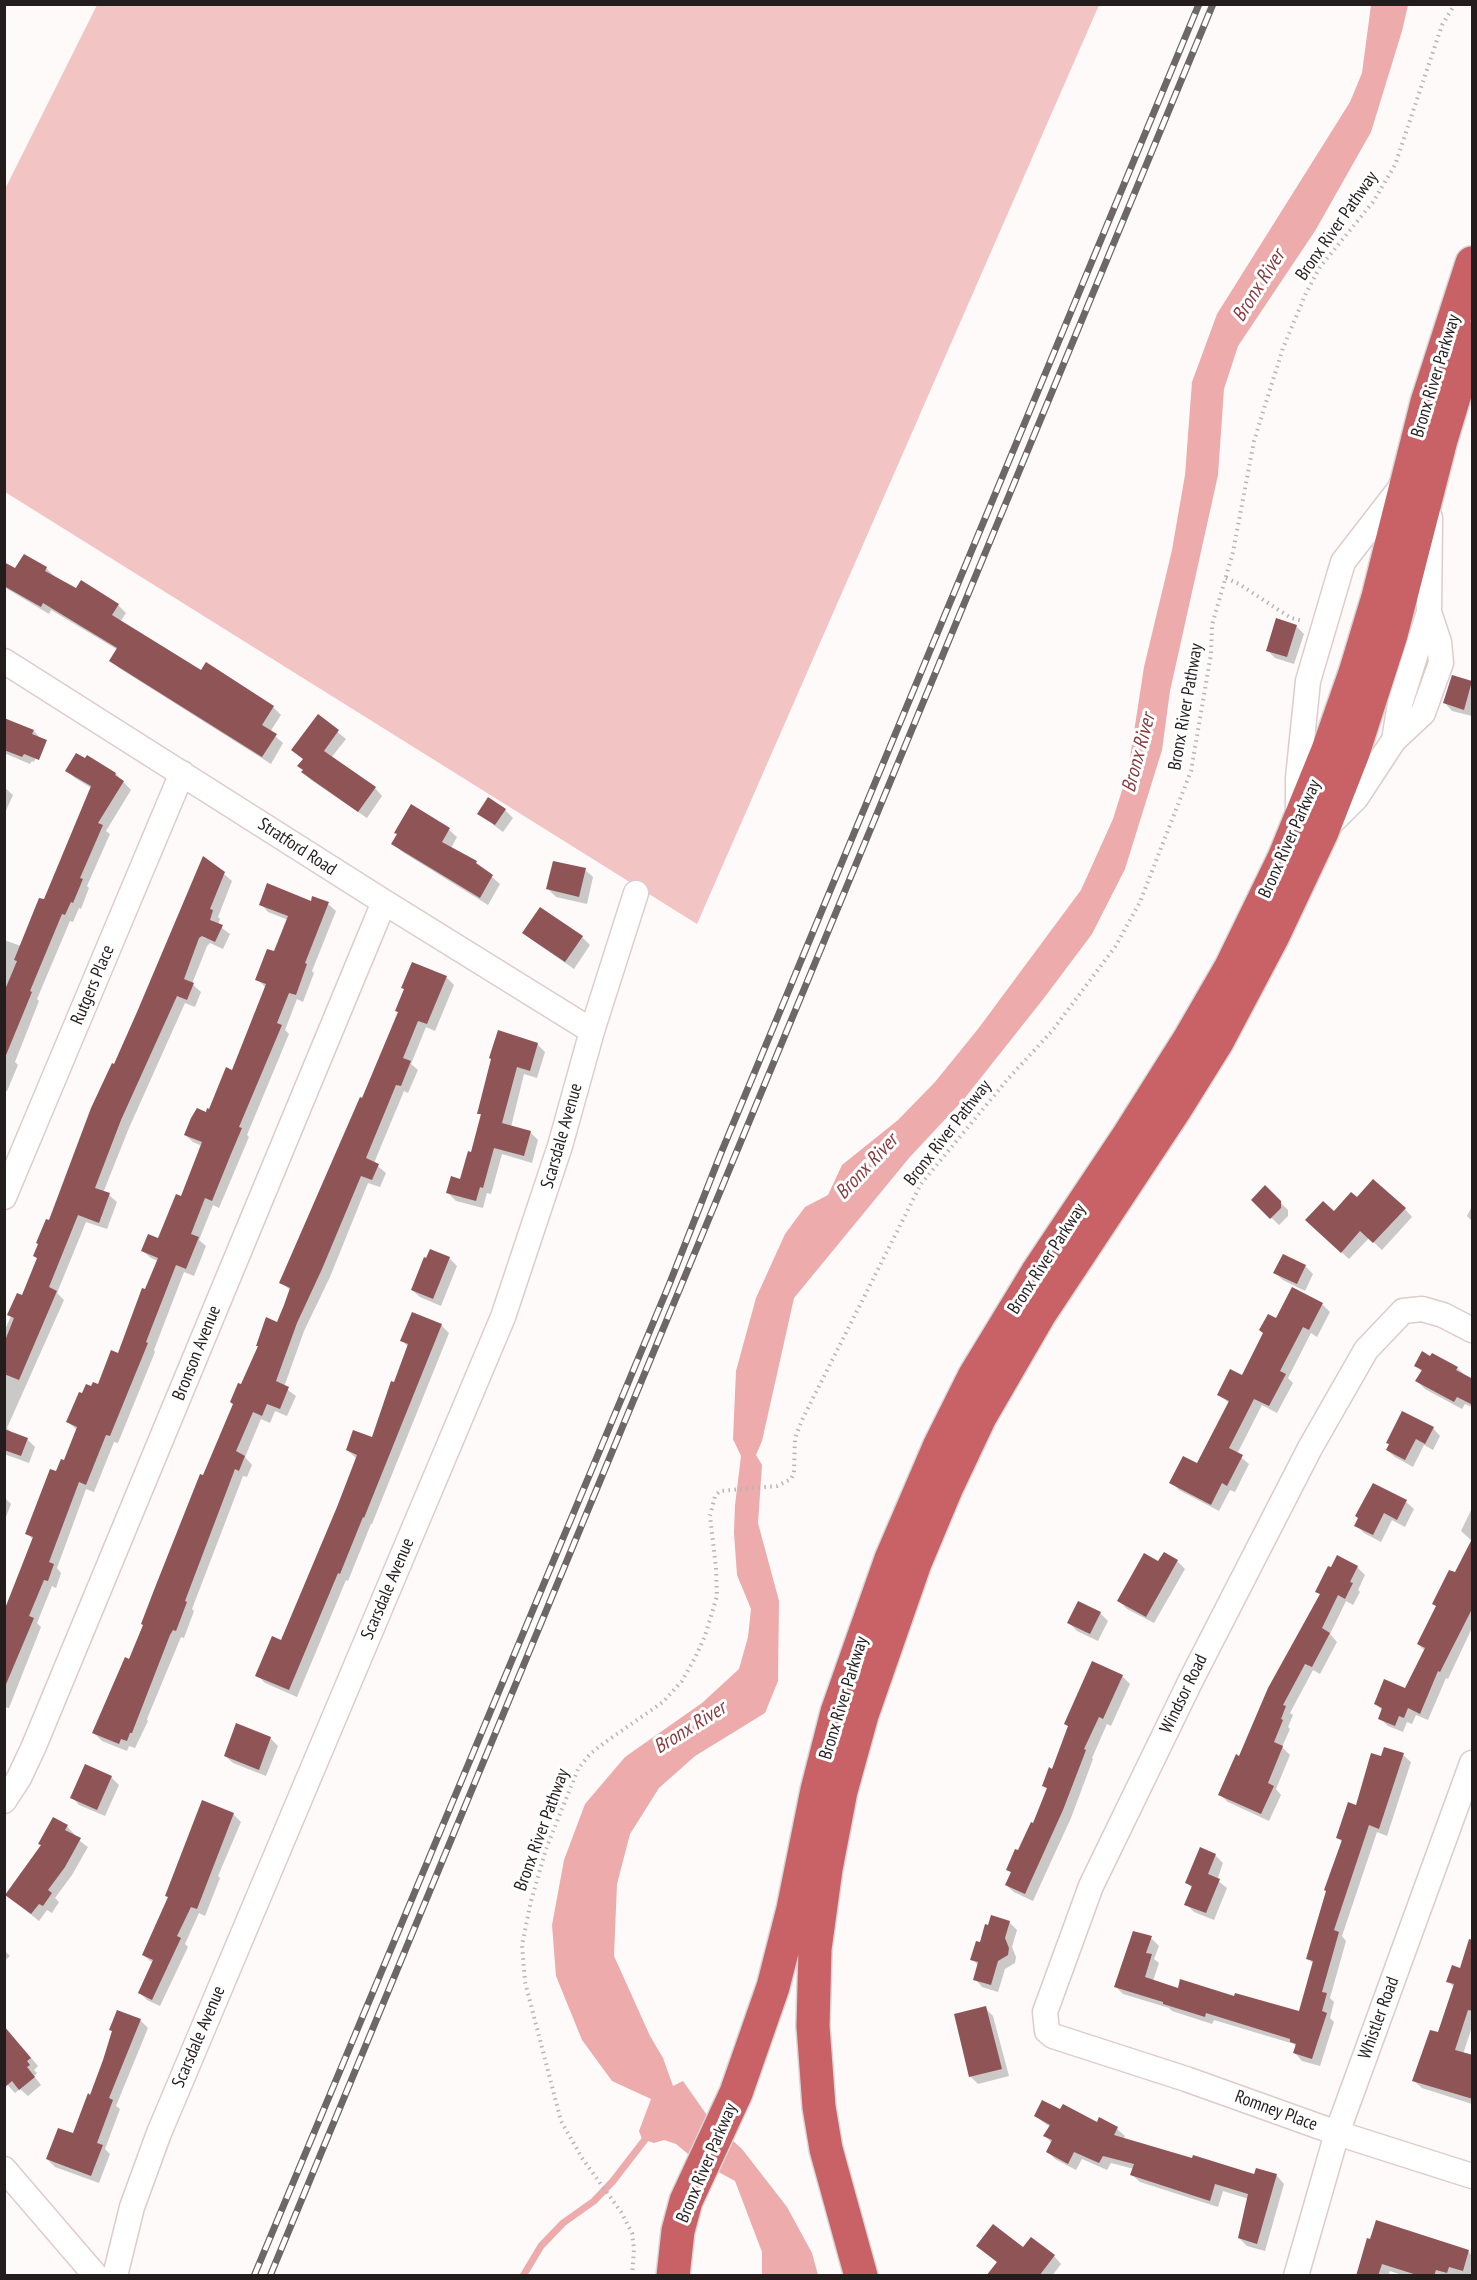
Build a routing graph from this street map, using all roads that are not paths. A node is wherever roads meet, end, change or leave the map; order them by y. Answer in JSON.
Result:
{"nodes":[{"id":1,"x":1473,"y":263,"type":"edge"},
{"id":2,"x":1473,"y":338,"type":"edge"},
{"id":3,"x":1418,"y":483,"type":"junction"},
{"id":4,"x":4,"y":661,"type":"edge"},
{"id":5,"x":182,"y":773,"type":"junction"},
{"id":6,"x":1310,"y":828,"type":"junction"},
{"id":7,"x":636,"y":893,"type":"dead end"},
{"id":8,"x":384,"y":902,"type":"junction"},
{"id":9,"x":592,"y":1031,"type":"junction"},
{"id":10,"x":4,"y":1197,"type":"edge"},
{"id":11,"x":1473,"y":1330,"type":"edge"},
{"id":12,"x":1473,"y":1764,"type":"edge"},
{"id":13,"x":4,"y":1801,"type":"edge"},
{"id":14,"x":1080,"y":2045,"type":"joint"},
{"id":15,"x":1337,"y":2133,"type":"junction"},
{"id":16,"x":4,"y":2169,"type":"edge"},
{"id":17,"x":1473,"y":2176,"type":"edge"},
{"id":18,"x":96,"y":2276,"type":"edge"},
{"id":19,"x":115,"y":2276,"type":"edge"},
{"id":20,"x":673,"y":2276,"type":"edge"},
{"id":21,"x":861,"y":2276,"type":"edge"},
{"id":22,"x":1296,"y":2276,"type":"edge"}],
"edges":[{"from":1,"to":3,"type":"highway","name":"Bronx River Parkway"},
{"from":2,"to":3,"type":"highway","name":"Bronx River Parkway"},
{"from":3,"to":6,"type":"highway","name":"Bronx River Parkway"},
{"from":3,"to":6,"type":"street"},
{"from":3,"to":6,"type":"street"},
{"from":4,"to":5,"type":"street","name":"Stratford Road"},
{"from":5,"to":8,"type":"street","name":"Stratford Road"},
{"from":5,"to":10,"type":"street","name":"Rutgers Place"},
{"from":6,"to":20,"type":"highway","name":"Bronx River Parkway"},
{"from":6,"to":21,"type":"highway","name":"Bronx River Parkway"},
{"from":7,"to":9,"type":"street","name":"Scarsdale Avenue"},
{"from":8,"to":9,"type":"street","name":"Stratford Road"},
{"from":8,"to":13,"type":"street","name":"Bronson Avenue"},
{"from":9,"to":19,"type":"street","name":"Scarsdale Avenue"},
{"from":11,"to":14,"type":"street","name":"Windsor Road"},
{"from":12,"to":15,"type":"street","name":"Whistler Road"},
{"from":14,"to":15,"type":"street","name":"Romney Place"},
{"from":15,"to":17,"type":"street","name":"Romney Place"},
{"from":15,"to":22,"type":"street","name":"Whistler Road"},
{"from":16,"to":18,"type":"street"}]}
